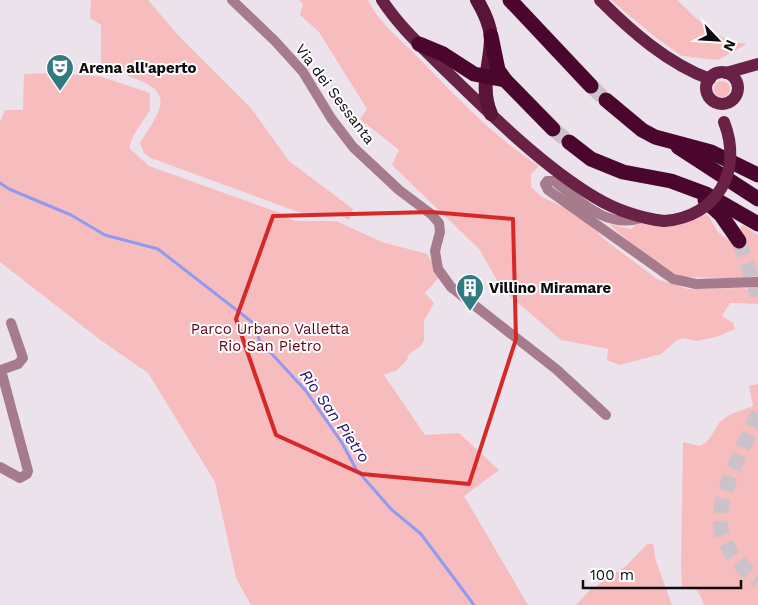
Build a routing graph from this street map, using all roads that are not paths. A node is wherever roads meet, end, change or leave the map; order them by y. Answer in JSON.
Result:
{"nodes":[{"id":1,"x":232,"y":0,"type":"edge"},
{"id":2,"x":382,"y":0,"type":"edge"},
{"id":3,"x":477,"y":0,"type":"edge"},
{"id":4,"x":510,"y":0,"type":"edge"},
{"id":5,"x":600,"y":0,"type":"edge"},
{"id":6,"x":491,"y":36,"type":"junction"},
{"id":7,"x":419,"y":44,"type":"junction"},
{"id":8,"x":758,"y":64,"type":"edge"},
{"id":9,"x":726,"y":73,"type":"junction"},
{"id":10,"x":485,"y":77,"type":"junction"},
{"id":11,"x":710,"y":79,"type":"junction"},
{"id":12,"x":505,"y":80,"type":"junction"},
{"id":13,"x":737,"y":82,"type":"junction"},
{"id":14,"x":591,"y":86,"type":"tunnel mouth"},
{"id":15,"x":606,"y":100,"type":"tunnel mouth"},
{"id":16,"x":725,"y":104,"type":"junction"},
{"id":17,"x":491,"y":114,"type":"junction"},
{"id":18,"x":553,"y":129,"type":"tunnel mouth"},
{"id":19,"x":569,"y":142,"type":"tunnel mouth"},
{"id":20,"x":670,"y":142,"type":"junction"},
{"id":21,"x":758,"y":175,"type":"edge"},
{"id":22,"x":690,"y":188,"type":"junction"},
{"id":23,"x":758,"y":199,"type":"edge"},
{"id":24,"x":642,"y":218,"type":"junction"},
{"id":25,"x":758,"y":224,"type":"edge"},
{"id":26,"x":739,"y":241,"type":"tunnel mouth"},
{"id":27,"x":758,"y":282,"type":"edge"},
{"id":28,"x":11,"y":323,"type":"dead end"},
{"id":29,"x":606,"y":415,"type":"dead end"},
{"id":30,"x":0,"y":467,"type":"edge"}],
"edges":[{"from":1,"to":29,"type":"street","name":"Via dei Sessanta"},
{"from":2,"to":7,"type":"main road"},
{"from":3,"to":6,"type":"highway"},
{"from":4,"to":14,"type":"highway"},
{"from":5,"to":11,"type":"main road"},
{"from":6,"to":10,"type":"highway"},
{"from":6,"to":12,"type":"highway"},
{"from":7,"to":10,"type":"highway"},
{"from":7,"to":17,"type":"main road"},
{"from":8,"to":9,"type":"main road"},
{"from":8,"to":13,"type":"main road"},
{"from":9,"to":11,"type":"main road"},
{"from":9,"to":13,"type":"main road"},
{"from":10,"to":12,"type":"highway"},
{"from":10,"to":17,"type":"highway"},
{"from":11,"to":16,"type":"main road"},
{"from":12,"to":18,"type":"highway"},
{"from":13,"to":16,"type":"main road"},
{"from":15,"to":20,"type":"highway"},
{"from":16,"to":24,"type":"main road","bridge":true},
{"from":17,"to":24,"type":"main road"},
{"from":19,"to":22,"type":"highway"},
{"from":20,"to":21,"type":"highway"},
{"from":20,"to":23,"type":"highway"},
{"from":22,"to":25,"type":"highway"},
{"from":22,"to":26,"type":"highway"},
{"from":24,"to":27,"type":"street"},
{"from":28,"to":30,"type":"street"}]}
